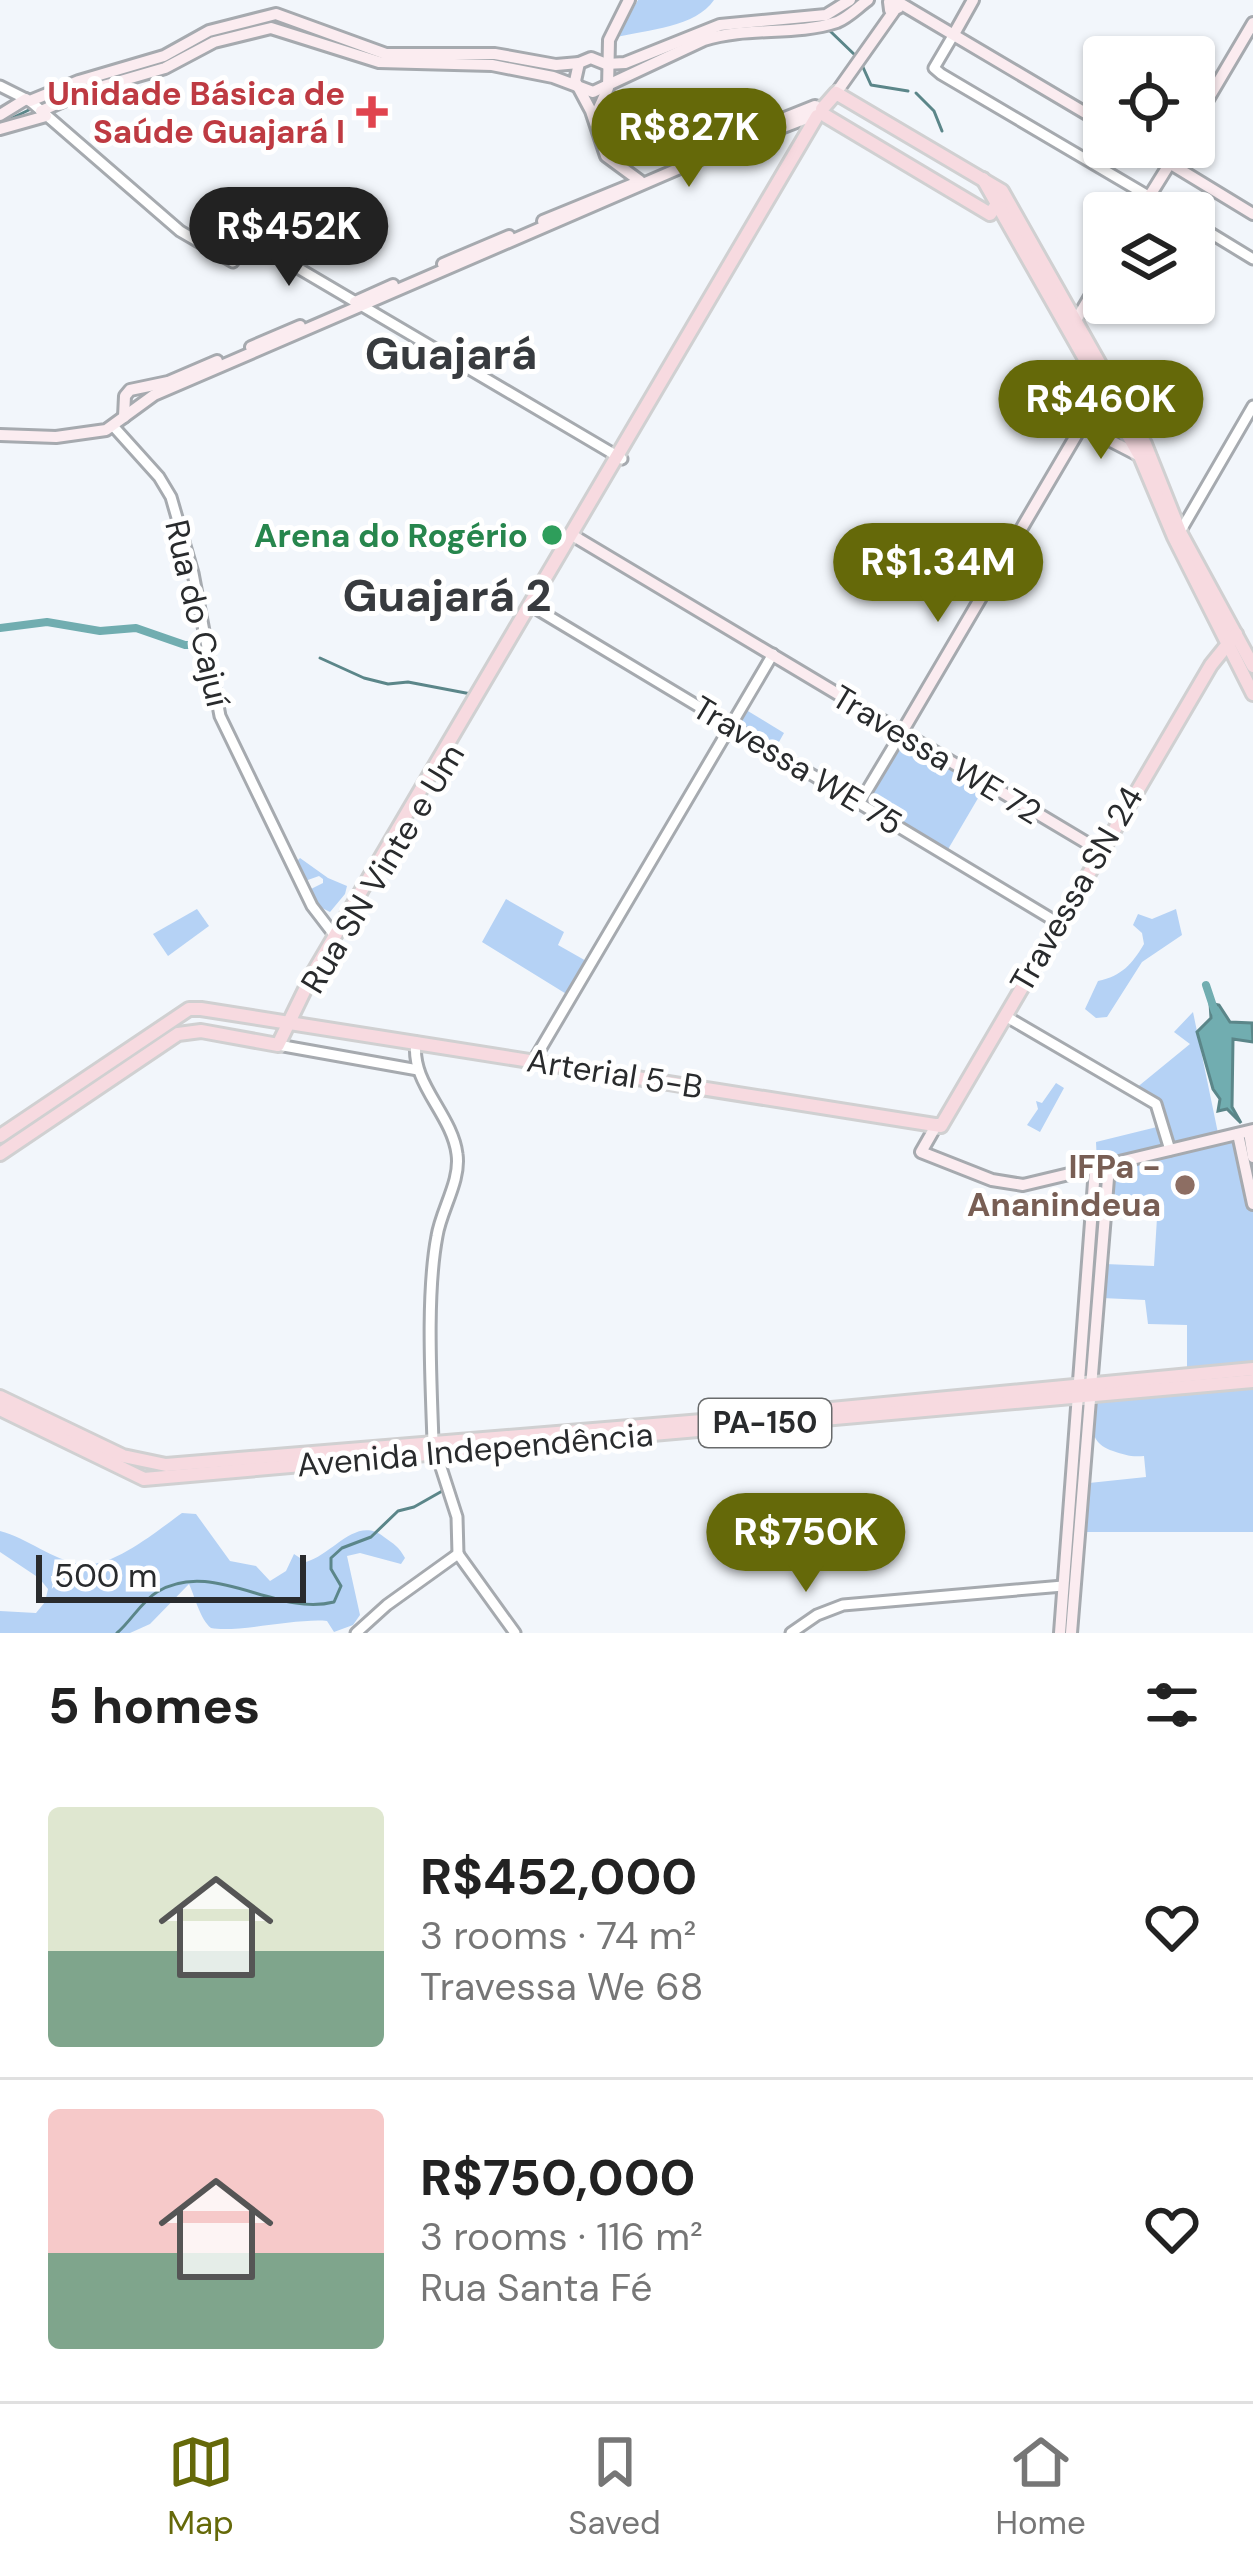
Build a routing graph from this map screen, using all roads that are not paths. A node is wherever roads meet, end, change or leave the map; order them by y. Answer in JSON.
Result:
{"nodes":[{"id":1,"x":626,"y":0,"type":"edge"},
{"id":2,"x":850,"y":0,"type":"edge"},
{"id":3,"x":868,"y":0,"type":"edge"},
{"id":4,"x":973,"y":0,"type":"edge"},
{"id":5,"x":890,"y":7,"type":"edge"},
{"id":6,"x":1253,"y":23,"type":"edge"},
{"id":7,"x":954,"y":34,"type":"junction"},
{"id":8,"x":608,"y":45,"type":"junction"},
{"id":9,"x":625,"y":63,"type":"junction"},
{"id":10,"x":579,"y":71,"type":"junction"},
{"id":11,"x":607,"y":73,"type":"junction"},
{"id":12,"x":0,"y":86,"type":"edge"},
{"id":13,"x":1215,"y":87,"type":"edge"},
{"id":14,"x":28,"y":100,"type":"junction"},
{"id":15,"x":826,"y":107,"type":"junction"},
{"id":16,"x":1083,"y":111,"type":"edge"},
{"id":17,"x":44,"y":113,"type":"junction"},
{"id":18,"x":0,"y":115,"type":"edge"},
{"id":19,"x":0,"y":129,"type":"edge"},
{"id":20,"x":1178,"y":168,"type":"edge"},
{"id":21,"x":647,"y":183,"type":"junction"},
{"id":22,"x":1141,"y":192,"type":"edge"},
{"id":23,"x":998,"y":206,"type":"junction"},
{"id":24,"x":1253,"y":214,"type":"edge"},
{"id":25,"x":1215,"y":236,"type":"edge"},
{"id":26,"x":1253,"y":259,"type":"edge"},
{"id":27,"x":358,"y":305,"type":"junction"},
{"id":28,"x":1083,"y":308,"type":"edge"},
{"id":29,"x":1073,"y":325,"type":"junction"},
{"id":30,"x":1108,"y":386,"type":"junction"},
{"id":31,"x":1253,"y":406,"type":"edge"},
{"id":32,"x":119,"y":422,"type":"junction"},
{"id":33,"x":1082,"y":426,"type":"junction"},
{"id":34,"x":0,"y":435,"type":"edge"},
{"id":35,"x":624,"y":451,"type":"junction"},
{"id":36,"x":1140,"y":456,"type":"junction"},
{"id":37,"x":1180,"y":532,"type":"junction"},
{"id":38,"x":574,"y":536,"type":"junction"},
{"id":39,"x":535,"y":608,"type":"junction"},
{"id":40,"x":1230,"y":634,"type":"junction"},
{"id":41,"x":773,"y":654,"type":"junction"},
{"id":42,"x":1246,"y":660,"type":"edge"},
{"id":43,"x":1253,"y":694,"type":"edge"},
{"id":44,"x":731,"y":724,"type":"junction"},
{"id":45,"x":902,"y":732,"type":"junction"},
{"id":46,"x":456,"y":737,"type":"junction"},
{"id":47,"x":860,"y":802,"type":"junction"},
{"id":48,"x":1100,"y":851,"type":"junction"},
{"id":49,"x":373,"y":876,"type":"junction"},
{"id":50,"x":1058,"y":923,"type":"junction"},
{"id":51,"x":335,"y":936,"type":"junction"},
{"id":52,"x":318,"y":969,"type":"junction"},
{"id":53,"x":208,"y":994,"type":"dead end"},
{"id":54,"x":209,"y":1010,"type":"junction"},
{"id":55,"x":1006,"y":1017,"type":"junction"},
{"id":56,"x":288,"y":1023,"type":"junction"},
{"id":57,"x":416,"y":1042,"type":"junction"},
{"id":58,"x":278,"y":1045,"type":"junction"},
{"id":59,"x":534,"y":1060,"type":"junction"},
{"id":60,"x":418,"y":1070,"type":"junction"},
{"id":61,"x":939,"y":1125,"type":"junction"},
{"id":62,"x":1245,"y":1132,"type":"edge"},
{"id":63,"x":0,"y":1136,"type":"edge"},
{"id":64,"x":1170,"y":1150,"type":"junction"},
{"id":65,"x":0,"y":1154,"type":"edge"},
{"id":66,"x":1253,"y":1157,"type":"edge"},
{"id":67,"x":1109,"y":1166,"type":"junction"},
{"id":68,"x":1095,"y":1168,"type":"junction"},
{"id":69,"x":1253,"y":1204,"type":"edge"},
{"id":70,"x":1089,"y":1246,"type":"junction"},
{"id":71,"x":1102,"y":1258,"type":"junction"},
{"id":72,"x":1087,"y":1366,"type":"junction"},
{"id":73,"x":1253,"y":1370,"type":"edge"},
{"id":74,"x":1253,"y":1381,"type":"edge"},
{"id":75,"x":1170,"y":1383,"type":"junction"},
{"id":76,"x":1085,"y":1390,"type":"junction"},
{"id":77,"x":0,"y":1397,"type":"edge"},
{"id":78,"x":0,"y":1409,"type":"edge"},
{"id":79,"x":435,"y":1447,"type":"junction"},
{"id":80,"x":100,"y":1452,"type":"junction"},
{"id":81,"x":458,"y":1554,"type":"junction"},
{"id":82,"x":1064,"y":1586,"type":"junction"},
{"id":83,"x":356,"y":1633,"type":"edge"},
{"id":84,"x":515,"y":1633,"type":"edge"},
{"id":85,"x":791,"y":1633,"type":"edge"},
{"id":86,"x":1060,"y":1633,"type":"edge"},
{"id":87,"x":1071,"y":1633,"type":"edge"}],
"edges":[{"from":1,"to":8,"type":"main road"},
{"from":1,"to":10,"type":"main road"},
{"from":2,"to":9,"type":"main road"},
{"from":3,"to":11,"type":"main road"},
{"from":4,"to":7,"type":"main road"},
{"from":5,"to":7,"type":"main road"},
{"from":5,"to":15,"type":"main road"},
{"from":6,"to":13,"type":"main road"},
{"from":7,"to":16,"type":"main road"},
{"from":7,"to":22,"type":"street"},
{"from":8,"to":9,"type":"main road"},
{"from":8,"to":11,"type":"main road"},
{"from":9,"to":11,"type":"main road"},
{"from":10,"to":11,"type":"main road"},
{"from":10,"to":11,"type":"main road"},
{"from":10,"to":14,"type":"main road"},
{"from":10,"to":17,"type":"main road"},
{"from":10,"to":21,"type":"main road"},
{"from":11,"to":21,"type":"main road"},
{"from":12,"to":14,"type":"street"},
{"from":14,"to":17,"type":"street"},
{"from":14,"to":18,"type":"main road"},
{"from":15,"to":21,"type":"main road"},
{"from":15,"to":23,"type":"main road"},
{"from":15,"to":23,"type":"main road"},
{"from":15,"to":35,"type":"main road","name":"Rua SN Vinte e Um"},
{"from":17,"to":19,"type":"main road"},
{"from":17,"to":27,"type":"street"},
{"from":20,"to":24,"type":"main road"},
{"from":21,"to":27,"type":"main road"},
{"from":23,"to":29,"type":"main road"},
{"from":25,"to":26,"type":"street"},
{"from":27,"to":32,"type":"main road"},
{"from":27,"to":32,"type":"main road"},
{"from":27,"to":35,"type":"street"},
{"from":28,"to":29,"type":"main road"},
{"from":29,"to":30,"type":"main road"},
{"from":30,"to":33,"type":"main road"},
{"from":30,"to":36,"type":"main road"},
{"from":30,"to":37,"type":"main road"},
{"from":31,"to":37,"type":"street"},
{"from":32,"to":34,"type":"main road"},
{"from":32,"to":51,"type":"street","name":"Rua do Cajuí"},
{"from":33,"to":36,"type":"main road"},
{"from":33,"to":45,"type":"main road"},
{"from":35,"to":38,"type":"main road","name":"Rua SN Vinte e Um"},
{"from":36,"to":40,"type":"main road"},
{"from":37,"to":40,"type":"main road"},
{"from":38,"to":39,"type":"main road","name":"Rua SN Vinte e Um"},
{"from":38,"to":41,"type":"main road"},
{"from":38,"to":46,"type":"main road","name":"Rua SN Vinte e Um"},
{"from":39,"to":44,"type":"street","name":"Travessa WE 75"},
{"from":39,"to":46,"type":"main road","name":"Rua SN Vinte e Um"},
{"from":40,"to":42,"type":"main road"},
{"from":40,"to":48,"type":"main road","name":"Travessa SN 24"},
{"from":41,"to":44,"type":"street"},
{"from":41,"to":45,"type":"main road","name":"Travessa WE 72"},
{"from":42,"to":43,"type":"main road"},
{"from":44,"to":47,"type":"street","name":"Travessa WE 75"},
{"from":44,"to":59,"type":"street"},
{"from":45,"to":47,"type":"street"},
{"from":45,"to":48,"type":"main road","name":"Travessa WE 72"},
{"from":46,"to":49,"type":"main road","name":"Rua SN Vinte e Um"},
{"from":47,"to":50,"type":"street","name":"Travessa WE 75"},
{"from":48,"to":50,"type":"main road","name":"Travessa SN 24"},
{"from":49,"to":51,"type":"main road","name":"Rua SN Vinte e Um"},
{"from":49,"to":52,"type":"main road","name":"Rua SN Vinte e Um"},
{"from":50,"to":55,"type":"main road","name":"Travessa SN 24"},
{"from":50,"to":61,"type":"main road","name":"Travessa SN 24"},
{"from":51,"to":52,"type":"main road","name":"Rua SN Vinte e Um"},
{"from":52,"to":56,"type":"main road","name":"Rua SN Vinte e Um"},
{"from":53,"to":54,"type":"main road"},
{"from":54,"to":56,"type":"main road","name":"Arterial 5-B"},
{"from":54,"to":63,"type":"main road"},
{"from":55,"to":61,"type":"main road","name":"Travessa SN 24"},
{"from":55,"to":64,"type":"street"},
{"from":56,"to":57,"type":"main road","name":"Arterial 5-B"},
{"from":56,"to":58,"type":"main road","name":"Rua SN Vinte e Um"},
{"from":57,"to":59,"type":"main road","name":"Arterial 5-B"},
{"from":57,"to":60,"type":"street"},
{"from":58,"to":60,"type":"street"},
{"from":58,"to":65,"type":"main road"},
{"from":59,"to":61,"type":"main road","name":"Arterial 5-B"},
{"from":60,"to":79,"type":"street"},
{"from":61,"to":68,"type":"main road","name":"Travessa SN 24"},
{"from":62,"to":64,"type":"main road"},
{"from":62,"to":66,"type":"main road"},
{"from":62,"to":69,"type":"main road"},
{"from":64,"to":67,"type":"main road"},
{"from":67,"to":68,"type":"main road"},
{"from":67,"to":71,"type":"main road"},
{"from":68,"to":70,"type":"main road"},
{"from":70,"to":71,"type":"main road"},
{"from":70,"to":72,"type":"main road"},
{"from":71,"to":72,"type":"main road"},
{"from":72,"to":76,"type":"main road"},
{"from":73,"to":75,"type":"main road","name":"Avenida Independência","number":"PA-150"},
{"from":74,"to":75,"type":"main road","name":"Avenida Independência","number":"PA-150"},
{"from":75,"to":76,"type":"main road","name":"Avenida Independência","number":"PA-150"},
{"from":76,"to":79,"type":"main road","name":"Avenida Independência","number":"PA-150"},
{"from":76,"to":82,"type":"main road"},
{"from":76,"to":87,"type":"main road"},
{"from":77,"to":80,"type":"main road","name":"Avenida Independência","number":"PA-150"},
{"from":78,"to":80,"type":"main road","name":"Avenida Independência","number":"PA-150"},
{"from":79,"to":80,"type":"main road","name":"Avenida Independência","number":"PA-150"},
{"from":79,"to":81,"type":"street"},
{"from":81,"to":83,"type":"street"},
{"from":81,"to":84,"type":"street"},
{"from":82,"to":85,"type":"street"},
{"from":82,"to":86,"type":"main road"}]}
